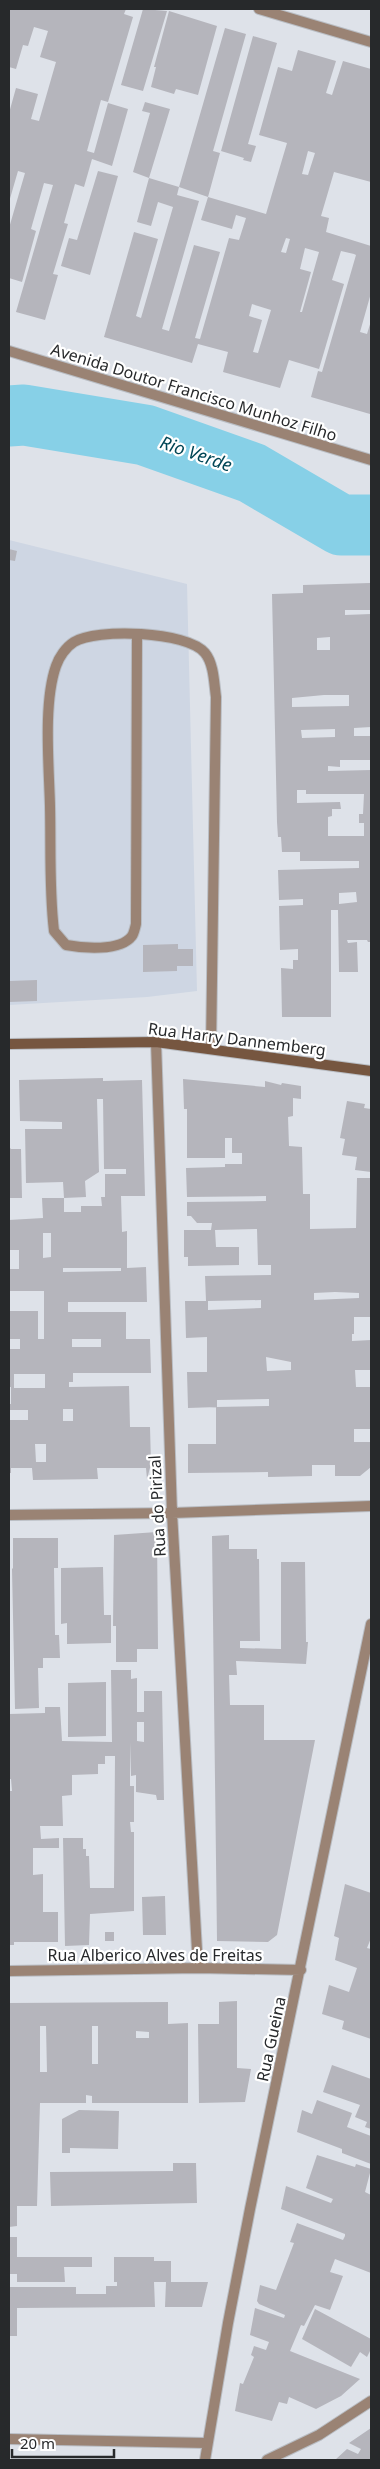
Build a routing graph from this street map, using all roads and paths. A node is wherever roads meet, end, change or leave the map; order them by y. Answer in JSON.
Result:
{"nodes":[{"id":1,"x":259,"y":9,"type":"edge"},
{"id":2,"x":371,"y":42,"type":"edge"},
{"id":3,"x":9,"y":351,"type":"edge"},
{"id":4,"x":371,"y":460,"type":"edge"},
{"id":5,"x":137,"y":634,"type":"junction"},
{"id":6,"x":156,"y":1042,"type":"junction"},
{"id":7,"x":9,"y":1044,"type":"edge"},
{"id":8,"x":211,"y":1049,"type":"junction"},
{"id":9,"x":371,"y":1071,"type":"edge"},
{"id":10,"x":371,"y":1506,"type":"edge"},
{"id":11,"x":172,"y":1513,"type":"junction"},
{"id":12,"x":9,"y":1516,"type":"edge"},
{"id":13,"x":371,"y":1624,"type":"edge"},
{"id":14,"x":198,"y":1968,"type":"junction"},
{"id":15,"x":301,"y":1970,"type":"junction"},
{"id":16,"x":9,"y":1971,"type":"edge"},
{"id":17,"x":371,"y":2401,"type":"edge"},
{"id":18,"x":9,"y":2439,"type":"edge"},
{"id":19,"x":206,"y":2443,"type":"junction"},
{"id":20,"x":205,"y":2460,"type":"edge"},
{"id":21,"x":267,"y":2460,"type":"edge"}],
"edges":[{"from":1,"to":2,"type":"street"},
{"from":3,"to":4,"type":"street","name":"Avenida Doutor Francisco Munhoz Filho"},
{"from":5,"to":5,"type":"street"},
{"from":5,"to":8,"type":"street"},
{"from":6,"to":7,"type":"main road","name":"Rua Harry Dannemberg"},
{"from":6,"to":8,"type":"main road","name":"Rua Harry Dannemberg"},
{"from":6,"to":11,"type":"street","name":"Rua do Pirizal"},
{"from":8,"to":9,"type":"main road","name":"Rua Harry Dannemberg"},
{"from":10,"to":11,"type":"street"},
{"from":11,"to":12,"type":"street"},
{"from":11,"to":14,"type":"street","name":"Rua do Pirizal"},
{"from":13,"to":15,"type":"street","name":"Rua Gueina"},
{"from":14,"to":15,"type":"street","name":"Rua Alberico Alves de Freitas"},
{"from":14,"to":16,"type":"street","name":"Rua Alberico Alves de Freitas"},
{"from":15,"to":19,"type":"street","name":"Rua Gueina"},
{"from":17,"to":21,"type":"street"},
{"from":18,"to":19,"type":"street"},
{"from":19,"to":20,"type":"street","name":"Rua Gueina"}]}
